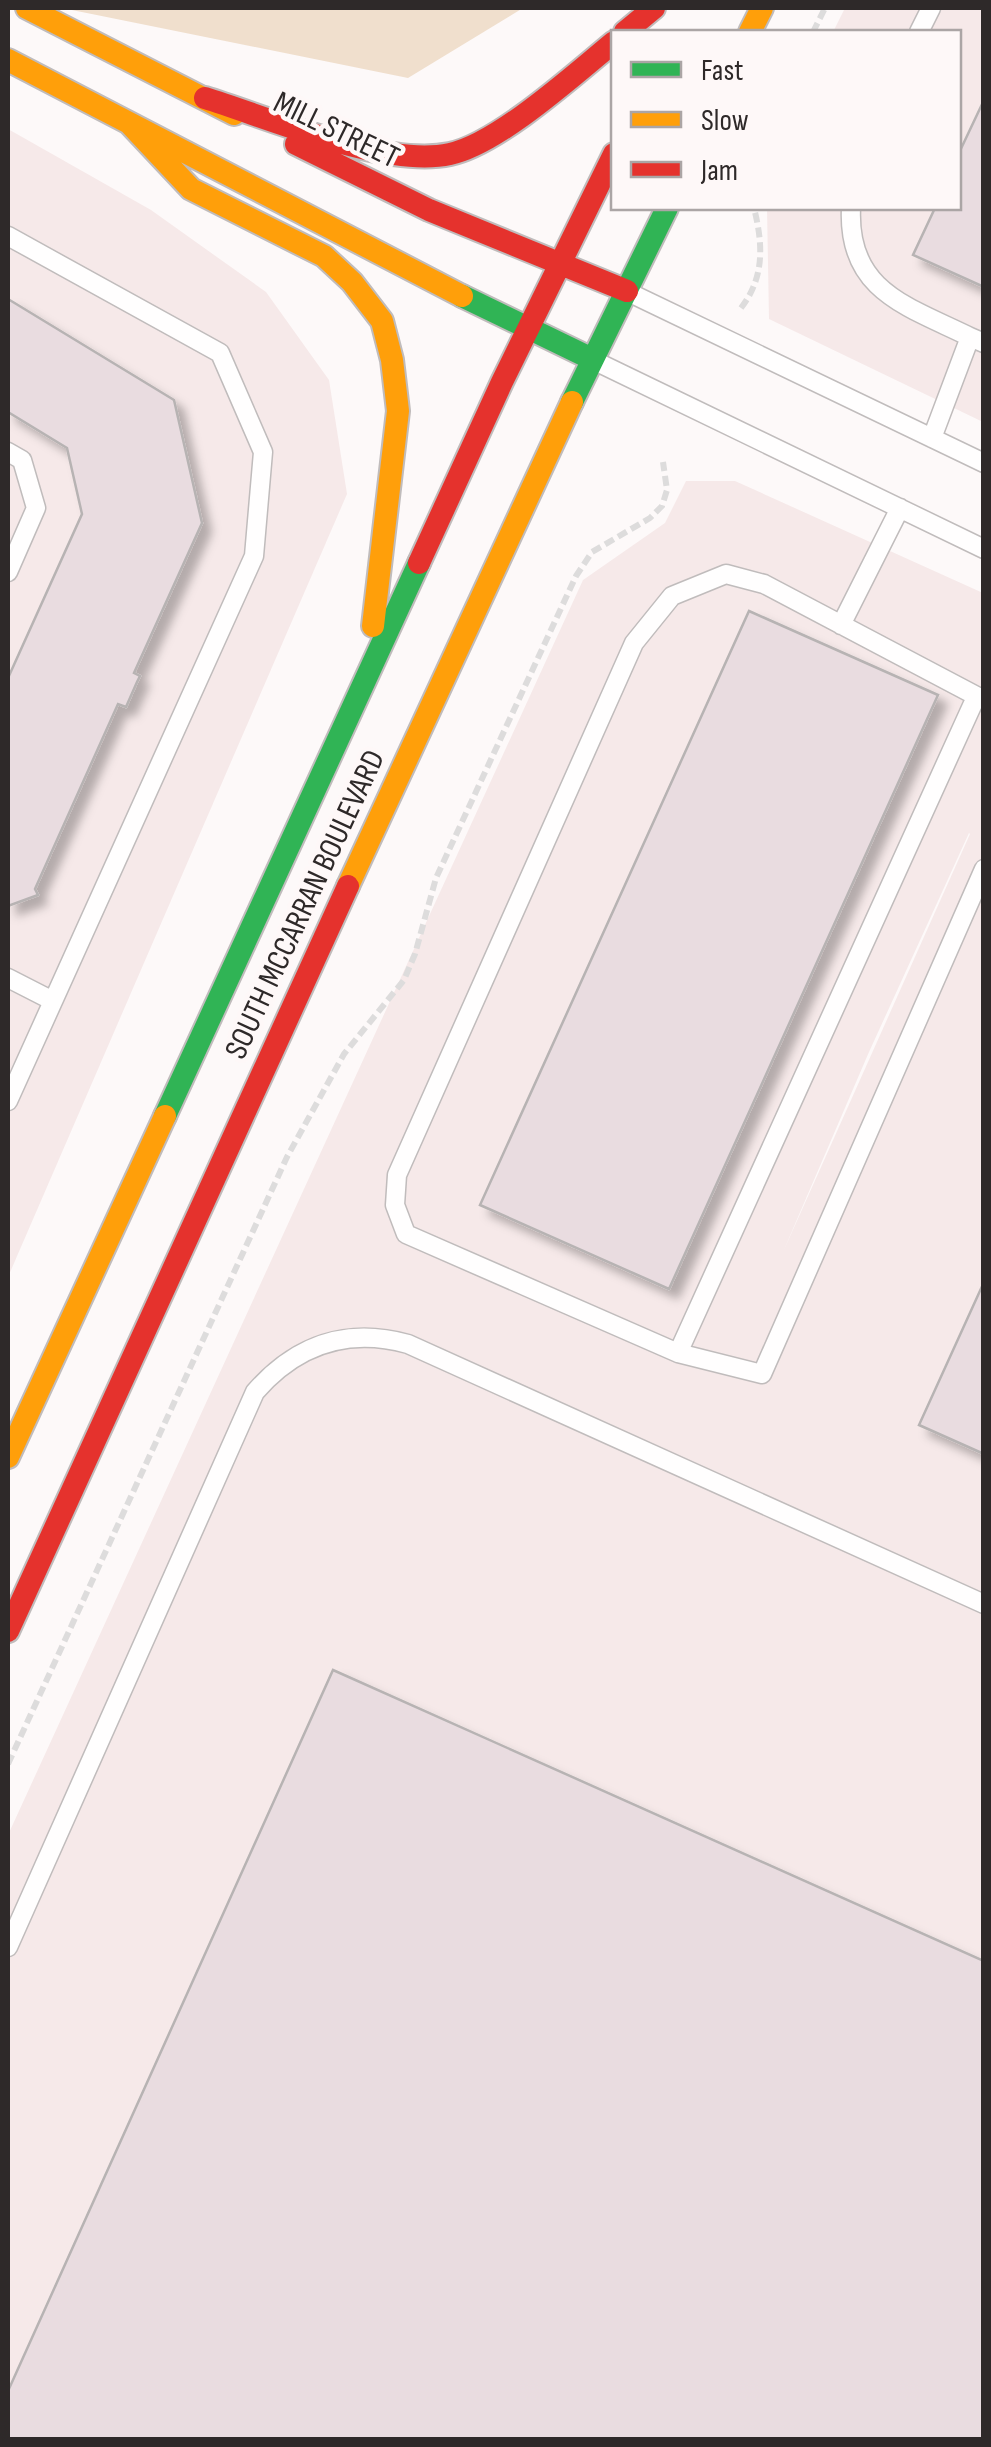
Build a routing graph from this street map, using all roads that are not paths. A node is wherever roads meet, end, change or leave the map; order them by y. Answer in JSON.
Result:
{"nodes":[{"id":1,"x":26,"y":8,"type":"edge"},
{"id":2,"x":654,"y":8,"type":"edge"},
{"id":3,"x":627,"y":30,"type":"edge"},
{"id":4,"x":611,"y":44,"type":"edge"},
{"id":5,"x":8,"y":60,"type":"edge"},
{"id":6,"x":206,"y":98,"type":"junction"},
{"id":7,"x":130,"y":124,"type":"junction"},
{"id":8,"x":611,"y":160,"type":"edge"},
{"id":9,"x":666,"y":210,"type":"edge"},
{"id":10,"x":851,"y":210,"type":"edge"},
{"id":11,"x":8,"y":236,"type":"edge"},
{"id":12,"x":558,"y":265,"type":"junction"},
{"id":13,"x":627,"y":291,"type":"junction"},
{"id":14,"x":527,"y":329,"type":"junction"},
{"id":15,"x":977,"y":340,"type":"edge"},
{"id":16,"x":592,"y":359,"type":"junction"},
{"id":17,"x":932,"y":438,"type":"junction"},
{"id":18,"x":8,"y":452,"type":"edge"},
{"id":19,"x":984,"y":463,"type":"edge"},
{"id":20,"x":900,"y":508,"type":"junction"},
{"id":21,"x":984,"y":549,"type":"edge"},
{"id":22,"x":8,"y":572,"type":"edge"},
{"id":23,"x":841,"y":626,"type":"junction"},
{"id":24,"x":365,"y":682,"type":"junction"},
{"id":25,"x":979,"y":698,"type":"edge"},
{"id":26,"x":984,"y":869,"type":"edge"},
{"id":27,"x":8,"y":978,"type":"edge"},
{"id":28,"x":53,"y":1001,"type":"junction"},
{"id":29,"x":8,"y":1101,"type":"edge"},
{"id":30,"x":678,"y":1353,"type":"junction"},
{"id":31,"x":8,"y":1457,"type":"edge"},
{"id":32,"x":984,"y":1604,"type":"edge"},
{"id":33,"x":8,"y":1630,"type":"edge"},
{"id":34,"x":8,"y":1947,"type":"edge"}],
"edges":[{"from":1,"to":6,"type":"main road","name":"MILL STREET"},
{"from":2,"to":3,"type":"main road"},
{"from":4,"to":6,"type":"main road"},
{"from":5,"to":7,"type":"main road"},
{"from":6,"to":12,"type":"main road","name":"MILL STREET"},
{"from":7,"to":14,"type":"main road"},
{"from":7,"to":24,"type":"main road"},
{"from":8,"to":12,"type":"main road","name":"SOUTH MCCARRAN BOULEVARD"},
{"from":9,"to":13,"type":"main road","name":"SOUTH MCCARRAN BOULEVARD"},
{"from":10,"to":15,"type":"lane"},
{"from":11,"to":28,"type":"lane"},
{"from":12,"to":13,"type":"main road","name":"MILL STREET"},
{"from":12,"to":14,"type":"main road","name":"SOUTH MCCARRAN BOULEVARD"},
{"from":13,"to":16,"type":"main road","name":"SOUTH MCCARRAN BOULEVARD"},
{"from":13,"to":17,"type":"lane"},
{"from":14,"to":16,"type":"main road"},
{"from":14,"to":24,"type":"main road","name":"SOUTH MCCARRAN BOULEVARD"},
{"from":15,"to":17,"type":"lane"},
{"from":16,"to":20,"type":"lane"},
{"from":16,"to":33,"type":"main road","name":"SOUTH MCCARRAN BOULEVARD"},
{"from":17,"to":19,"type":"lane"},
{"from":18,"to":22,"type":"lane"},
{"from":20,"to":21,"type":"lane"},
{"from":20,"to":23,"type":"lane"},
{"from":23,"to":25,"type":"lane"},
{"from":23,"to":30,"type":"lane"},
{"from":24,"to":31,"type":"main road","name":"SOUTH MCCARRAN BOULEVARD"},
{"from":25,"to":30,"type":"lane"},
{"from":26,"to":30,"type":"lane"},
{"from":27,"to":28,"type":"lane"},
{"from":28,"to":29,"type":"lane"},
{"from":32,"to":34,"type":"lane"}]}
